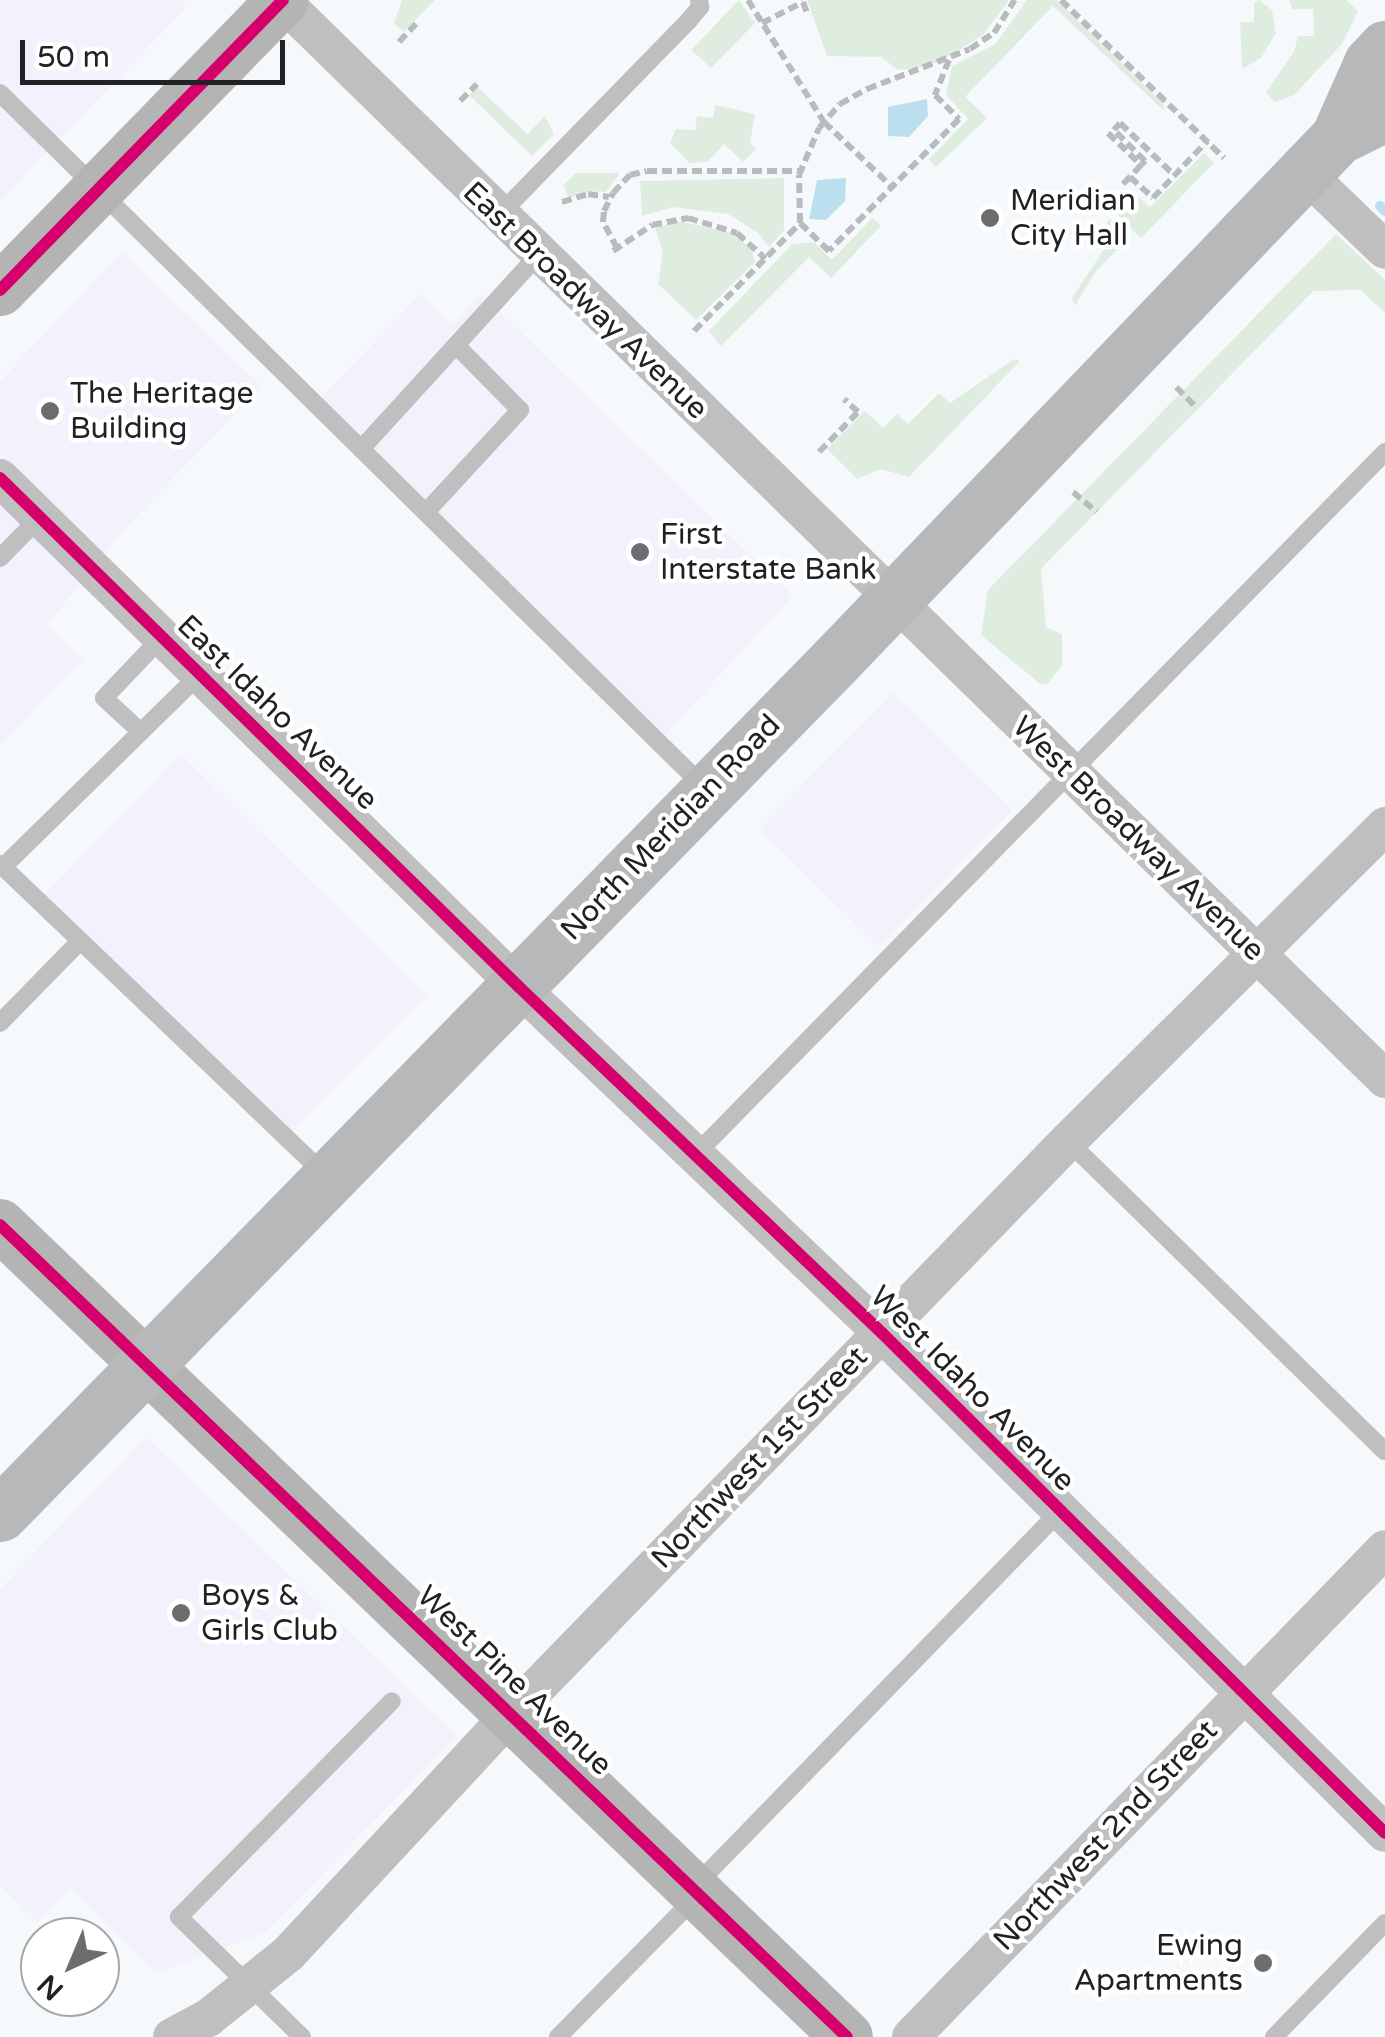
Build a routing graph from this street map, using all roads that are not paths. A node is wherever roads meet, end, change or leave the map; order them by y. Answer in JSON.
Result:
{"nodes":[{"id":1,"x":282,"y":0,"type":"edge"},
{"id":2,"x":699,"y":0,"type":"edge"},
{"id":3,"x":1385,"y":48,"type":"edge"},
{"id":4,"x":0,"y":94,"type":"edge"},
{"id":5,"x":1343,"y":141,"type":"edge"},
{"id":6,"x":98,"y":190,"type":"junction"},
{"id":7,"x":498,"y":217,"type":"junction"},
{"id":8,"x":1385,"y":250,"type":"edge"},
{"id":9,"x":538,"y":255,"type":"junction"},
{"id":10,"x":0,"y":290,"type":"edge"},
{"id":11,"x":456,"y":345,"type":"junction"},
{"id":12,"x":362,"y":449,"type":"junction"},
{"id":13,"x":1385,"y":452,"type":"edge"},
{"id":14,"x":0,"y":478,"type":"edge"},
{"id":15,"x":426,"y":512,"type":"junction"},
{"id":16,"x":40,"y":517,"type":"junction"},
{"id":17,"x":0,"y":558,"type":"edge"},
{"id":18,"x":891,"y":598,"type":"junction"},
{"id":19,"x":162,"y":636,"type":"junction"},
{"id":20,"x":201,"y":673,"type":"junction"},
{"id":21,"x":141,"y":732,"type":"junction"},
{"id":22,"x":1070,"y":772,"type":"junction"},
{"id":23,"x":707,"y":790,"type":"junction"},
{"id":24,"x":1385,"y":826,"type":"edge"},
{"id":25,"x":2,"y":866,"type":"edge"},
{"id":26,"x":79,"y":942,"type":"junction"},
{"id":27,"x":1258,"y":956,"type":"junction"},
{"id":28,"x":518,"y":986,"type":"junction"},
{"id":29,"x":0,"y":1023,"type":"edge"},
{"id":30,"x":1385,"y":1079,"type":"edge"},
{"id":31,"x":1068,"y":1141,"type":"junction"},
{"id":32,"x":695,"y":1155,"type":"junction"},
{"id":33,"x":329,"y":1180,"type":"junction"},
{"id":34,"x":0,"y":1225,"type":"edge"},
{"id":35,"x":882,"y":1333,"type":"junction"},
{"id":36,"x":146,"y":1363,"type":"junction"},
{"id":37,"x":1385,"y":1451,"type":"edge"},
{"id":38,"x":1060,"y":1511,"type":"junction"},
{"id":39,"x":0,"y":1514,"type":"edge"},
{"id":40,"x":1385,"y":1549,"type":"edge"},
{"id":41,"x":1243,"y":1695,"type":"junction"},
{"id":42,"x":392,"y":1701,"type":"dead end"},
{"id":43,"x":512,"y":1713,"type":"junction"},
{"id":44,"x":1385,"y":1832,"type":"edge"},
{"id":45,"x":696,"y":1891,"type":"junction"},
{"id":46,"x":1385,"y":1923,"type":"edge"},
{"id":47,"x":249,"y":1985,"type":"junction"},
{"id":48,"x":172,"y":2037,"type":"edge"},
{"id":49,"x":302,"y":2037,"type":"edge"},
{"id":50,"x":558,"y":2037,"type":"edge"},
{"id":51,"x":847,"y":2037,"type":"edge"},
{"id":52,"x":911,"y":2037,"type":"edge"},
{"id":53,"x":1274,"y":2037,"type":"edge"}],
"edges":[{"from":1,"to":6,"type":"street"},
{"from":1,"to":7,"type":"street","name":"East Broadway Avenue"},
{"from":2,"to":7,"type":"lane"},
{"from":3,"to":5,"type":"main road","name":"North Meridian Road"},
{"from":4,"to":6,"type":"lane"},
{"from":5,"to":8,"type":"street"},
{"from":5,"to":18,"type":"main road","name":"North Meridian Road"},
{"from":6,"to":10,"type":"street"},
{"from":6,"to":12,"type":"lane"},
{"from":7,"to":9,"type":"street","name":"East Broadway Avenue"},
{"from":9,"to":11,"type":"lane"},
{"from":9,"to":18,"type":"street","name":"East Broadway Avenue"},
{"from":11,"to":12,"type":"lane"},
{"from":11,"to":15,"type":"lane"},
{"from":12,"to":15,"type":"lane"},
{"from":13,"to":22,"type":"lane"},
{"from":14,"to":16,"type":"street","name":"East Idaho Avenue"},
{"from":15,"to":23,"type":"lane"},
{"from":16,"to":17,"type":"lane"},
{"from":16,"to":19,"type":"street","name":"East Idaho Avenue"},
{"from":18,"to":22,"type":"street","name":"West Broadway Avenue"},
{"from":18,"to":23,"type":"main road","name":"North Meridian Road"},
{"from":19,"to":20,"type":"street","name":"East Idaho Avenue"},
{"from":19,"to":21,"type":"lane"},
{"from":20,"to":21,"type":"lane"},
{"from":20,"to":28,"type":"street","name":"East Idaho Avenue"},
{"from":21,"to":25,"type":"lane"},
{"from":22,"to":27,"type":"street","name":"West Broadway Avenue"},
{"from":22,"to":32,"type":"lane"},
{"from":23,"to":28,"type":"main road","name":"North Meridian Road"},
{"from":24,"to":27,"type":"street","name":"Northwest 1st Street"},
{"from":25,"to":26,"type":"lane"},
{"from":26,"to":29,"type":"lane"},
{"from":26,"to":33,"type":"lane"},
{"from":27,"to":30,"type":"street","name":"West Broadway Avenue"},
{"from":27,"to":31,"type":"street","name":"Northwest 1st Street"},
{"from":28,"to":32,"type":"street","name":"West Idaho Avenue"},
{"from":28,"to":33,"type":"main road","name":"North Meridian Road"},
{"from":31,"to":35,"type":"street","name":"Northwest 1st Street"},
{"from":31,"to":37,"type":"lane"},
{"from":32,"to":35,"type":"street","name":"West Idaho Avenue"},
{"from":33,"to":36,"type":"main road","name":"North Meridian Road"},
{"from":34,"to":36,"type":"street","name":"West Pine Avenue"},
{"from":35,"to":38,"type":"street","name":"West Idaho Avenue"},
{"from":35,"to":43,"type":"street","name":"Northwest 1st Street"},
{"from":36,"to":39,"type":"main road","name":"North Meridian Road"},
{"from":36,"to":43,"type":"street","name":"West Pine Avenue"},
{"from":38,"to":41,"type":"street","name":"West Idaho Avenue"},
{"from":38,"to":45,"type":"lane"},
{"from":40,"to":41,"type":"street","name":"Northwest 2nd Street"},
{"from":41,"to":44,"type":"street","name":"West Idaho Avenue"},
{"from":41,"to":52,"type":"street","name":"Northwest 2nd Street"},
{"from":42,"to":47,"type":"lane"},
{"from":43,"to":45,"type":"street","name":"West Pine Avenue"},
{"from":43,"to":47,"type":"street","name":"Northwest 1st Street"},
{"from":45,"to":50,"type":"lane"},
{"from":45,"to":51,"type":"street","name":"West Pine Avenue"},
{"from":46,"to":53,"type":"lane"},
{"from":47,"to":48,"type":"street","name":"Northwest 1st Street"},
{"from":47,"to":49,"type":"lane"}]}
